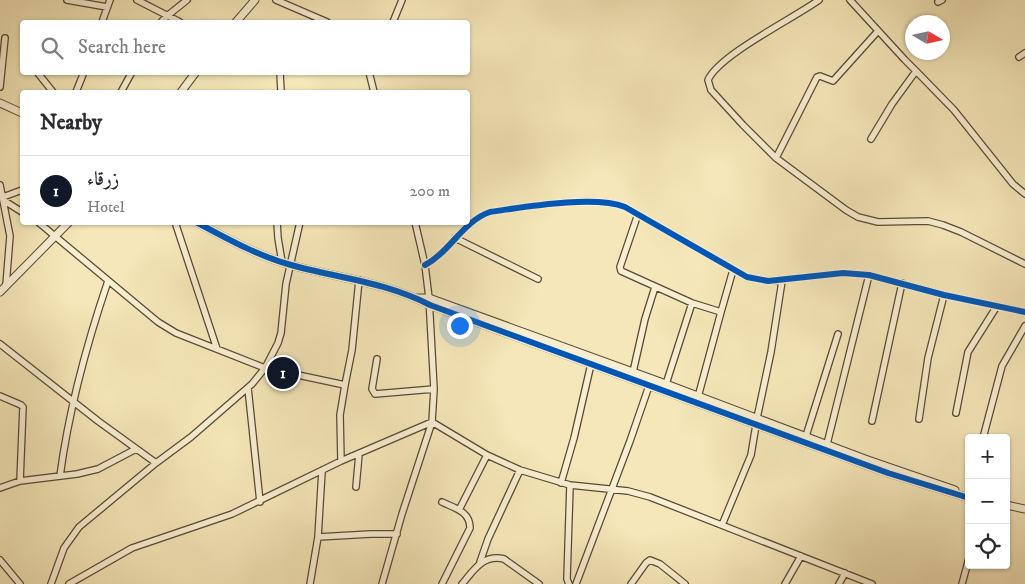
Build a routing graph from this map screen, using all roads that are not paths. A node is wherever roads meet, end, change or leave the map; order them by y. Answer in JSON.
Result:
{"nodes":[{"id":1,"x":67,"y":0,"type":"edge"},
{"id":2,"x":110,"y":0,"type":"edge"},
{"id":3,"x":137,"y":0,"type":"edge"},
{"id":4,"x":188,"y":0,"type":"edge"},
{"id":5,"x":255,"y":0,"type":"edge"},
{"id":6,"x":276,"y":0,"type":"edge"},
{"id":7,"x":402,"y":0,"type":"edge"},
{"id":8,"x":819,"y":0,"type":"edge"},
{"id":9,"x":850,"y":0,"type":"edge"},
{"id":10,"x":107,"y":7,"type":"junction"},
{"id":11,"x":167,"y":16,"type":"junction"},
{"id":12,"x":103,"y":20,"type":"edge"},
{"id":13,"x":163,"y":20,"type":"edge"},
{"id":14,"x":176,"y":20,"type":"edge"},
{"id":15,"x":238,"y":20,"type":"edge"},
{"id":16,"x":322,"y":20,"type":"edge"},
{"id":17,"x":395,"y":20,"type":"edge"},
{"id":18,"x":878,"y":31,"type":"junction"},
{"id":19,"x":5,"y":38,"type":"dead end"},
{"id":20,"x":1025,"y":53,"type":"edge"},
{"id":21,"x":1019,"y":56,"type":"dead end"},
{"id":22,"x":916,"y":70,"type":"junction"},
{"id":23,"x":40,"y":75,"type":"edge"},
{"id":24,"x":83,"y":75,"type":"edge"},
{"id":25,"x":130,"y":75,"type":"edge"},
{"id":26,"x":194,"y":75,"type":"edge"},
{"id":27,"x":280,"y":75,"type":"edge"},
{"id":28,"x":370,"y":76,"type":"edge"},
{"id":29,"x":0,"y":87,"type":"edge"},
{"id":30,"x":52,"y":90,"type":"edge"},
{"id":31,"x":77,"y":90,"type":"edge"},
{"id":32,"x":122,"y":90,"type":"edge"},
{"id":33,"x":182,"y":90,"type":"edge"},
{"id":34,"x":281,"y":90,"type":"edge"},
{"id":35,"x":374,"y":90,"type":"edge"},
{"id":36,"x":0,"y":103,"type":"edge"},
{"id":37,"x":20,"y":113,"type":"edge"},
{"id":38,"x":871,"y":139,"type":"dead end"},
{"id":39,"x":776,"y":158,"type":"junction"},
{"id":40,"x":0,"y":185,"type":"edge"},
{"id":41,"x":20,"y":191,"type":"edge"},
{"id":42,"x":1025,"y":194,"type":"edge"},
{"id":43,"x":2,"y":202,"type":"edge"},
{"id":44,"x":20,"y":211,"type":"edge"},
{"id":45,"x":638,"y":214,"type":"junction"},
{"id":46,"x":42,"y":225,"type":"edge"},
{"id":47,"x":66,"y":225,"type":"edge"},
{"id":48,"x":176,"y":225,"type":"edge"},
{"id":49,"x":202,"y":225,"type":"edge"},
{"id":50,"x":277,"y":225,"type":"edge"},
{"id":51,"x":299,"y":225,"type":"edge"},
{"id":52,"x":416,"y":225,"type":"edge"},
{"id":53,"x":55,"y":236,"type":"junction"},
{"id":54,"x":455,"y":238,"type":"junction"},
{"id":55,"x":282,"y":262,"type":"junction"},
{"id":56,"x":1025,"y":264,"type":"edge"},
{"id":57,"x":292,"y":265,"type":"junction"},
{"id":58,"x":425,"y":265,"type":"junction"},
{"id":59,"x":733,"y":270,"type":"junction"},
{"id":60,"x":869,"y":275,"type":"junction"},
{"id":61,"x":538,"y":279,"type":"dead end"},
{"id":62,"x":359,"y":280,"type":"junction"},
{"id":63,"x":108,"y":281,"type":"junction"},
{"id":64,"x":782,"y":281,"type":"junction"},
{"id":65,"x":902,"y":283,"type":"junction"},
{"id":66,"x":6,"y":285,"type":"junction"},
{"id":67,"x":655,"y":287,"type":"junction"},
{"id":68,"x":0,"y":292,"type":"edge"},
{"id":69,"x":944,"y":295,"type":"junction"},
{"id":70,"x":430,"y":302,"type":"junction"},
{"id":71,"x":692,"y":303,"type":"junction"},
{"id":72,"x":997,"y":306,"type":"junction"},
{"id":73,"x":721,"y":312,"type":"junction"},
{"id":74,"x":1025,"y":312,"type":"edge"},
{"id":75,"x":1025,"y":326,"type":"edge"},
{"id":76,"x":838,"y":334,"type":"dead end"},
{"id":77,"x":0,"y":344,"type":"edge"},
{"id":78,"x":218,"y":349,"type":"junction"},
{"id":79,"x":377,"y":359,"type":"dead end"},
{"id":80,"x":591,"y":364,"type":"junction"},
{"id":81,"x":265,"y":368,"type":"junction"},
{"id":82,"x":633,"y":372,"type":"junction"},
{"id":83,"x":651,"y":378,"type":"junction"},
{"id":84,"x":666,"y":384,"type":"junction"},
{"id":85,"x":345,"y":385,"type":"junction"},
{"id":86,"x":648,"y":386,"type":"junction"},
{"id":87,"x":248,"y":388,"type":"junction"},
{"id":88,"x":434,"y":389,"type":"junction"},
{"id":89,"x":0,"y":396,"type":"edge"},
{"id":90,"x":698,"y":397,"type":"junction"},
{"id":91,"x":73,"y":402,"type":"junction"},
{"id":92,"x":956,"y":413,"type":"dead end"},
{"id":93,"x":919,"y":418,"type":"dead end"},
{"id":94,"x":872,"y":421,"type":"dead end"},
{"id":95,"x":432,"y":422,"type":"junction"},
{"id":96,"x":757,"y":422,"type":"junction"},
{"id":97,"x":984,"y":434,"type":"edge"},
{"id":98,"x":806,"y":436,"type":"junction"},
{"id":99,"x":826,"y":447,"type":"junction"},
{"id":100,"x":136,"y":449,"type":"junction"},
{"id":101,"x":359,"y":454,"type":"junction"},
{"id":102,"x":487,"y":455,"type":"junction"},
{"id":103,"x":341,"y":461,"type":"junction"},
{"id":104,"x":156,"y":463,"type":"junction"},
{"id":105,"x":520,"y":470,"type":"junction"},
{"id":106,"x":322,"y":471,"type":"junction"},
{"id":107,"x":60,"y":476,"type":"junction"},
{"id":108,"x":20,"y":480,"type":"junction"},
{"id":109,"x":561,"y":483,"type":"junction"},
{"id":110,"x":570,"y":485,"type":"junction"},
{"id":111,"x":356,"y":487,"type":"dead end"},
{"id":112,"x":0,"y":488,"type":"edge"},
{"id":113,"x":612,"y":489,"type":"junction"},
{"id":114,"x":965,"y":493,"type":"edge"},
{"id":115,"x":965,"y":497,"type":"edge"},
{"id":116,"x":260,"y":502,"type":"junction"},
{"id":117,"x":442,"y":502,"type":"dead end"},
{"id":118,"x":1010,"y":506,"type":"edge"},
{"id":119,"x":1025,"y":509,"type":"edge"},
{"id":120,"x":459,"y":510,"type":"junction"},
{"id":121,"x":722,"y":525,"type":"junction"},
{"id":122,"x":396,"y":534,"type":"junction"},
{"id":123,"x":318,"y":537,"type":"junction"},
{"id":124,"x":801,"y":556,"type":"junction"},
{"id":125,"x":0,"y":560,"type":"edge"},
{"id":126,"x":480,"y":562,"type":"junction"},
{"id":127,"x":966,"y":569,"type":"edge"},
{"id":128,"x":845,"y":573,"type":"junction"},
{"id":129,"x":20,"y":584,"type":"edge"},
{"id":130,"x":51,"y":584,"type":"edge"},
{"id":131,"x":69,"y":584,"type":"edge"},
{"id":132,"x":310,"y":584,"type":"edge"},
{"id":133,"x":382,"y":584,"type":"edge"},
{"id":134,"x":442,"y":584,"type":"edge"},
{"id":135,"x":462,"y":584,"type":"edge"},
{"id":136,"x":539,"y":584,"type":"edge"},
{"id":137,"x":569,"y":584,"type":"edge"},
{"id":138,"x":576,"y":584,"type":"edge"},
{"id":139,"x":631,"y":584,"type":"edge"},
{"id":140,"x":686,"y":584,"type":"edge"},
{"id":141,"x":785,"y":584,"type":"edge"},
{"id":142,"x":839,"y":584,"type":"edge"},
{"id":143,"x":872,"y":584,"type":"edge"},
{"id":144,"x":962,"y":584,"type":"edge"}],
"edges":[{"from":1,"to":10,"type":"street"},
{"from":2,"to":10,"type":"street"},
{"from":3,"to":11,"type":"street"},
{"from":4,"to":11,"type":"street"},
{"from":5,"to":15,"type":"street"},
{"from":6,"to":16,"type":"street"},
{"from":7,"to":17,"type":"street"},
{"from":8,"to":39,"type":"street"},
{"from":9,"to":18,"type":"street"},
{"from":10,"to":12,"type":"street"},
{"from":11,"to":13,"type":"street"},
{"from":11,"to":14,"type":"street"},
{"from":18,"to":22,"type":"street"},
{"from":18,"to":39,"type":"street"},
{"from":19,"to":29,"type":"street"},
{"from":20,"to":21,"type":"street"},
{"from":22,"to":38,"type":"street"},
{"from":22,"to":42,"type":"street"},
{"from":23,"to":30,"type":"street"},
{"from":24,"to":31,"type":"street"},
{"from":25,"to":32,"type":"street"},
{"from":26,"to":33,"type":"street"},
{"from":27,"to":34,"type":"street"},
{"from":28,"to":35,"type":"street"},
{"from":36,"to":37,"type":"street"},
{"from":39,"to":56,"type":"street"},
{"from":40,"to":43,"type":"street"},
{"from":41,"to":43,"type":"street"},
{"from":43,"to":44,"type":"street"},
{"from":43,"to":66,"type":"street"},
{"from":45,"to":54,"type":"street"},
{"from":45,"to":59,"type":"street"},
{"from":45,"to":67,"type":"street"},
{"from":46,"to":53,"type":"street"},
{"from":47,"to":53,"type":"street"},
{"from":48,"to":78,"type":"street"},
{"from":49,"to":55,"type":"street"},
{"from":50,"to":55,"type":"street"},
{"from":51,"to":57,"type":"street"},
{"from":52,"to":58,"type":"street"},
{"from":53,"to":63,"type":"street"},
{"from":53,"to":66,"type":"street"},
{"from":54,"to":58,"type":"street"},
{"from":54,"to":61,"type":"street"},
{"from":55,"to":57,"type":"street"},
{"from":57,"to":62,"type":"street"},
{"from":57,"to":81,"type":"street"},
{"from":58,"to":70,"type":"street"},
{"from":59,"to":64,"type":"street"},
{"from":59,"to":73,"type":"street"},
{"from":60,"to":64,"type":"street"},
{"from":60,"to":65,"type":"street"},
{"from":60,"to":99,"type":"street"},
{"from":62,"to":70,"type":"street"},
{"from":62,"to":85,"type":"street"},
{"from":63,"to":78,"type":"street"},
{"from":63,"to":91,"type":"street"},
{"from":64,"to":96,"type":"street"},
{"from":65,"to":69,"type":"street"},
{"from":65,"to":94,"type":"street"},
{"from":66,"to":68,"type":"street"},
{"from":67,"to":71,"type":"street"},
{"from":67,"to":82,"type":"street"},
{"from":69,"to":72,"type":"street"},
{"from":69,"to":93,"type":"street"},
{"from":70,"to":80,"type":"street"},
{"from":70,"to":82,"type":"street"},
{"from":70,"to":88,"type":"street"},
{"from":71,"to":73,"type":"street"},
{"from":71,"to":84,"type":"street"},
{"from":72,"to":74,"type":"street"},
{"from":72,"to":92,"type":"street"},
{"from":73,"to":90,"type":"street"},
{"from":75,"to":97,"type":"street"},
{"from":76,"to":98,"type":"street"},
{"from":77,"to":91,"type":"street"},
{"from":78,"to":81,"type":"street"},
{"from":79,"to":88,"type":"street"},
{"from":80,"to":86,"type":"street"},
{"from":80,"to":109,"type":"street"},
{"from":81,"to":85,"type":"street"},
{"from":81,"to":87,"type":"street"},
{"from":82,"to":83,"type":"street"},
{"from":83,"to":84,"type":"street"},
{"from":83,"to":86,"type":"street"},
{"from":84,"to":90,"type":"street"},
{"from":85,"to":103,"type":"street"},
{"from":86,"to":96,"type":"street"},
{"from":86,"to":113,"type":"street"},
{"from":87,"to":104,"type":"street"},
{"from":87,"to":116,"type":"street"},
{"from":88,"to":95,"type":"street"},
{"from":89,"to":108,"type":"street"},
{"from":90,"to":96,"type":"street"},
{"from":91,"to":100,"type":"street"},
{"from":91,"to":107,"type":"street"},
{"from":95,"to":101,"type":"street"},
{"from":95,"to":102,"type":"street"},
{"from":95,"to":122,"type":"street"},
{"from":96,"to":98,"type":"street"},
{"from":96,"to":99,"type":"street"},
{"from":96,"to":121,"type":"street"},
{"from":98,"to":99,"type":"street"},
{"from":99,"to":114,"type":"street"},
{"from":99,"to":115,"type":"street"},
{"from":100,"to":104,"type":"street"},
{"from":100,"to":107,"type":"street"},
{"from":101,"to":103,"type":"street"},
{"from":101,"to":111,"type":"street"},
{"from":102,"to":105,"type":"street"},
{"from":102,"to":120,"type":"street"},
{"from":103,"to":106,"type":"street"},
{"from":104,"to":130,"type":"street"},
{"from":105,"to":109,"type":"street"},
{"from":105,"to":126,"type":"street"},
{"from":106,"to":116,"type":"street"},
{"from":106,"to":123,"type":"street"},
{"from":107,"to":108,"type":"street"},
{"from":108,"to":112,"type":"street"},
{"from":109,"to":110,"type":"street"},
{"from":110,"to":113,"type":"street"},
{"from":110,"to":137,"type":"street"},
{"from":113,"to":121,"type":"street"},
{"from":113,"to":138,"type":"street"},
{"from":116,"to":131,"type":"street"},
{"from":117,"to":120,"type":"street"},
{"from":118,"to":119,"type":"street"},
{"from":120,"to":134,"type":"street"},
{"from":121,"to":124,"type":"street"},
{"from":122,"to":123,"type":"street"},
{"from":122,"to":133,"type":"street"},
{"from":123,"to":132,"type":"street"},
{"from":124,"to":128,"type":"street"},
{"from":124,"to":141,"type":"street"},
{"from":125,"to":129,"type":"street"},
{"from":126,"to":135,"type":"street"},
{"from":126,"to":136,"type":"street"},
{"from":127,"to":144,"type":"street"},
{"from":128,"to":142,"type":"street"},
{"from":128,"to":143,"type":"street"},
{"from":139,"to":140,"type":"street"}]}
